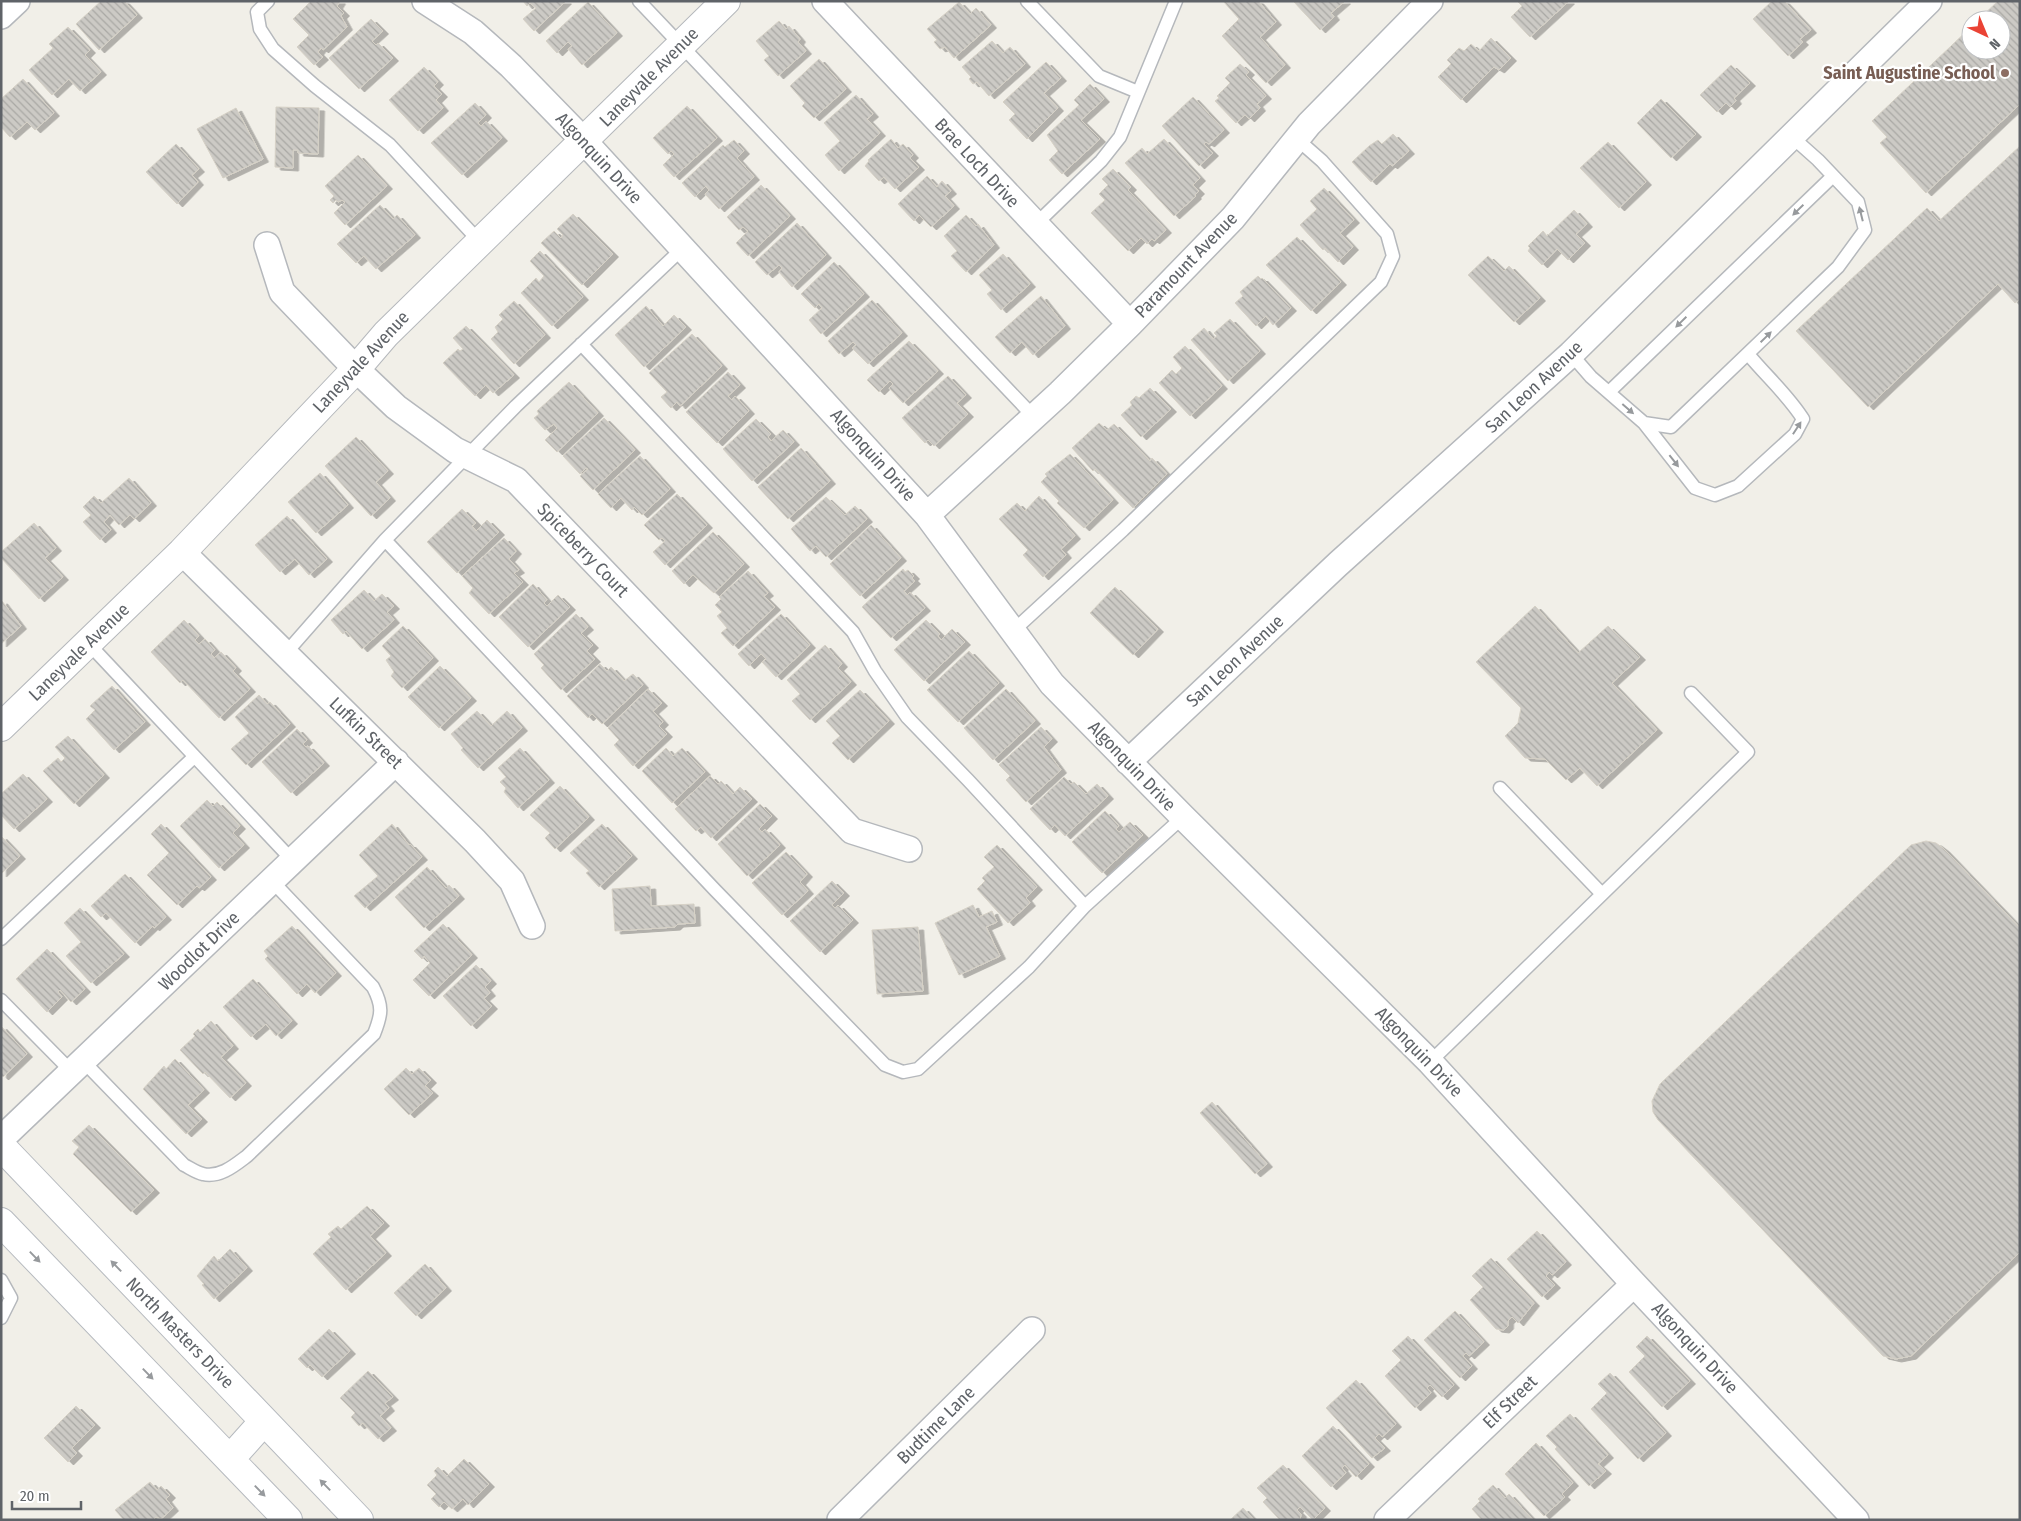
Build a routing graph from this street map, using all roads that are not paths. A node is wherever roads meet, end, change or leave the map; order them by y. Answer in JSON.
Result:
{"nodes":[{"id":1,"x":17,"y":1,"type":"edge"},
{"id":2,"x":268,"y":1,"type":"edge"},
{"id":3,"x":424,"y":1,"type":"edge"},
{"id":4,"x":639,"y":1,"type":"edge"},
{"id":5,"x":726,"y":1,"type":"edge"},
{"id":6,"x":825,"y":1,"type":"edge"},
{"id":7,"x":1027,"y":1,"type":"edge"},
{"id":8,"x":1176,"y":1,"type":"edge"},
{"id":9,"x":1430,"y":1,"type":"edge"},
{"id":10,"x":1929,"y":1,"type":"edge"},
{"id":11,"x":1,"y":16,"type":"edge"},
{"id":12,"x":681,"y":46,"type":"junction"},
{"id":13,"x":1138,"y":92,"type":"junction"},
{"id":14,"x":1791,"y":136,"type":"junction"},
{"id":15,"x":1297,"y":139,"type":"junction"},
{"id":16,"x":584,"y":142,"type":"junction"},
{"id":17,"x":1833,"y":176,"type":"junction"},
{"id":18,"x":1036,"y":224,"type":"junction"},
{"id":19,"x":480,"y":242,"type":"junction"},
{"id":20,"x":267,"y":245,"type":"dead end"},
{"id":21,"x":683,"y":248,"type":"junction"},
{"id":22,"x":1130,"y":324,"type":"junction"},
{"id":23,"x":581,"y":344,"type":"junction"},
{"id":24,"x":1570,"y":354,"type":"junction"},
{"id":25,"x":1748,"y":354,"type":"junction"},
{"id":26,"x":356,"y":369,"type":"junction"},
{"id":27,"x":1609,"y":392,"type":"junction"},
{"id":28,"x":1034,"y":417,"type":"junction"},
{"id":29,"x":1644,"y":423,"type":"junction"},
{"id":30,"x":468,"y":455,"type":"junction"},
{"id":31,"x":928,"y":515,"type":"junction"},
{"id":32,"x":385,"y":540,"type":"junction"},
{"id":33,"x":182,"y":552,"type":"junction"},
{"id":34,"x":1013,"y":631,"type":"junction"},
{"id":35,"x":88,"y":643,"type":"junction"},
{"id":36,"x":285,"y":654,"type":"junction"},
{"id":37,"x":1691,"y":693,"type":"dead end"},
{"id":38,"x":1,"y":727,"type":"edge"},
{"id":39,"x":194,"y":757,"type":"junction"},
{"id":40,"x":396,"y":762,"type":"junction"},
{"id":41,"x":1128,"y":762,"type":"junction"},
{"id":42,"x":1500,"y":788,"type":"dead end"},
{"id":43,"x":1183,"y":817,"type":"junction"},
{"id":44,"x":909,"y":849,"type":"dead end"},
{"id":45,"x":293,"y":861,"type":"junction"},
{"id":46,"x":272,"y":881,"type":"junction"},
{"id":47,"x":1602,"y":894,"type":"junction"},
{"id":48,"x":1085,"y":906,"type":"junction"},
{"id":49,"x":532,"y":926,"type":"dead end"},
{"id":50,"x":1,"y":939,"type":"edge"},
{"id":51,"x":1,"y":1000,"type":"edge"},
{"id":52,"x":1430,"y":1062,"type":"junction"},
{"id":53,"x":77,"y":1067,"type":"junction"},
{"id":54,"x":1,"y":1139,"type":"edge"},
{"id":55,"x":1,"y":1146,"type":"edge"},
{"id":56,"x":1,"y":1222,"type":"edge"},
{"id":57,"x":1,"y":1280,"type":"edge"},
{"id":58,"x":1634,"y":1284,"type":"junction"},
{"id":59,"x":1,"y":1318,"type":"edge"},
{"id":60,"x":1032,"y":1330,"type":"dead end"},
{"id":61,"x":264,"y":1421,"type":"junction"},
{"id":62,"x":230,"y":1459,"type":"junction"},
{"id":63,"x":288,"y":1520,"type":"edge"},
{"id":64,"x":359,"y":1520,"type":"edge"},
{"id":65,"x":840,"y":1520,"type":"edge"},
{"id":66,"x":1387,"y":1520,"type":"edge"},
{"id":67,"x":1856,"y":1520,"type":"edge"}],
"edges":[{"from":1,"to":11,"type":"street"},
{"from":2,"to":19,"type":"lane"},
{"from":3,"to":16,"type":"street","name":"Algonquin Drive"},
{"from":4,"to":12,"type":"lane"},
{"from":5,"to":12,"type":"street","name":"Laneyvale Avenue"},
{"from":6,"to":18,"type":"street","name":"Brae Loch Drive"},
{"from":7,"to":13,"type":"lane"},
{"from":8,"to":13,"type":"lane"},
{"from":9,"to":15,"type":"street","name":"Paramount Avenue"},
{"from":10,"to":14,"type":"street","name":"San Leon Avenue"},
{"from":12,"to":16,"type":"street","name":"Laneyvale Avenue"},
{"from":12,"to":28,"type":"lane"},
{"from":13,"to":18,"type":"lane"},
{"from":14,"to":17,"type":"lane"},
{"from":14,"to":24,"type":"street","name":"San Leon Avenue"},
{"from":15,"to":22,"type":"street","name":"Paramount Avenue"},
{"from":15,"to":34,"type":"lane"},
{"from":16,"to":19,"type":"street","name":"Laneyvale Avenue"},
{"from":16,"to":21,"type":"street","name":"Algonquin Drive"},
{"from":25,"to":17,"type":"lane","one_way":true},
{"from":17,"to":27,"type":"lane","one_way":true},
{"from":18,"to":22,"type":"street","name":"Brae Loch Drive"},
{"from":19,"to":26,"type":"street","name":"Laneyvale Avenue"},
{"from":20,"to":26,"type":"street","name":"Spiceberry Court"},
{"from":21,"to":23,"type":"lane"},
{"from":21,"to":31,"type":"street","name":"Algonquin Drive"},
{"from":22,"to":28,"type":"street","name":"Paramount Avenue"},
{"from":23,"to":30,"type":"lane"},
{"from":23,"to":48,"type":"lane"},
{"from":24,"to":27,"type":"lane"},
{"from":24,"to":41,"type":"street","name":"San Leon Avenue"},
{"from":25,"to":29,"type":"lane"},
{"from":29,"to":25,"type":"lane","one_way":true},
{"from":26,"to":30,"type":"street","name":"Spiceberry Court"},
{"from":26,"to":33,"type":"street","name":"Laneyvale Avenue"},
{"from":27,"to":29,"type":"lane","one_way":true},
{"from":28,"to":31,"type":"street","name":"Paramount Avenue"},
{"from":30,"to":32,"type":"lane"},
{"from":30,"to":44,"type":"street","name":"Spiceberry Court"},
{"from":31,"to":34,"type":"street","name":"Algonquin Drive"},
{"from":32,"to":36,"type":"lane"},
{"from":32,"to":48,"type":"lane"},
{"from":33,"to":35,"type":"street","name":"Laneyvale Avenue"},
{"from":33,"to":36,"type":"street","name":"Lufkin Street"},
{"from":34,"to":41,"type":"street","name":"Algonquin Drive"},
{"from":35,"to":38,"type":"street","name":"Laneyvale Avenue"},
{"from":35,"to":39,"type":"lane"},
{"from":36,"to":40,"type":"street","name":"Lufkin Street"},
{"from":37,"to":47,"type":"lane"},
{"from":39,"to":45,"type":"lane"},
{"from":39,"to":50,"type":"lane"},
{"from":40,"to":45,"type":"street","name":"Woodlot Drive"},
{"from":40,"to":49,"type":"street","name":"Lufkin Street"},
{"from":41,"to":43,"type":"street","name":"Algonquin Drive"},
{"from":42,"to":47,"type":"lane"},
{"from":43,"to":48,"type":"lane"},
{"from":43,"to":52,"type":"street","name":"Algonquin Drive"},
{"from":45,"to":46,"type":"street","name":"Woodlot Drive"},
{"from":46,"to":53,"type":"street","name":"Woodlot Drive"},
{"from":46,"to":53,"type":"lane"},
{"from":47,"to":52,"type":"lane"},
{"from":51,"to":53,"type":"lane"},
{"from":52,"to":58,"type":"street","name":"Algonquin Drive"},
{"from":53,"to":54,"type":"street","name":"Woodlot Drive"},
{"from":61,"to":55,"type":"street","name":"North Masters Drive","one_way":true},
{"from":56,"to":62,"type":"street","one_way":true},
{"from":57,"to":59,"type":"lane"},
{"from":58,"to":66,"type":"street","name":"Elf Street"},
{"from":58,"to":67,"type":"street","name":"Algonquin Drive"},
{"from":60,"to":65,"type":"street","name":"Budtime Lane"},
{"from":61,"to":62,"type":"street"},
{"from":64,"to":61,"type":"street","name":"North Masters Drive","one_way":true},
{"from":62,"to":63,"type":"street","one_way":true}]}
